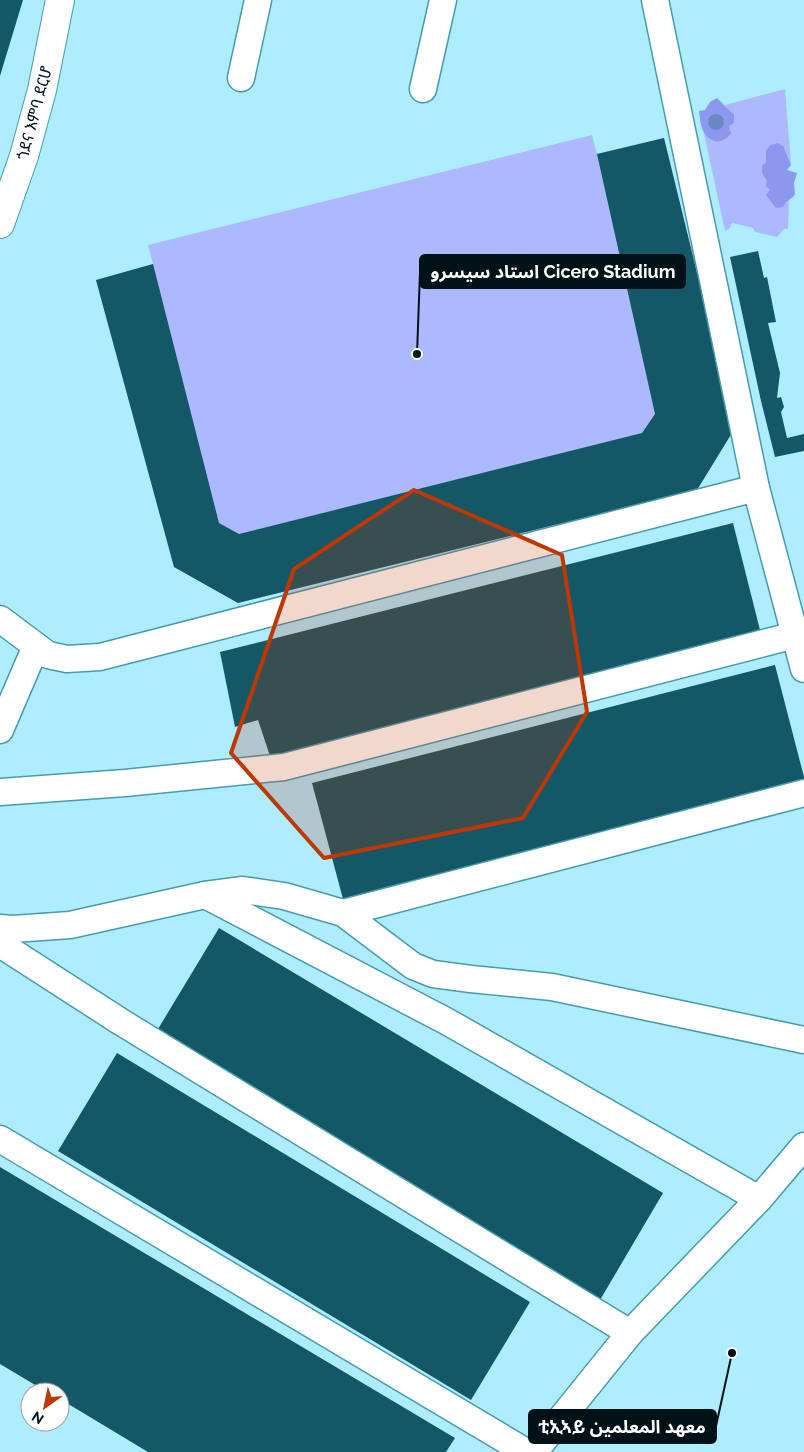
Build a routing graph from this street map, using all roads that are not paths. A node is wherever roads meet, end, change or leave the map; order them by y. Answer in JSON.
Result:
{"nodes":[{"id":1,"x":60,"y":0,"type":"edge"},
{"id":2,"x":258,"y":0,"type":"edge"},
{"id":3,"x":443,"y":0,"type":"edge"},
{"id":4,"x":655,"y":0,"type":"edge"},
{"id":5,"x":241,"y":78,"type":"dead end"},
{"id":6,"x":423,"y":89,"type":"dead end"},
{"id":7,"x":0,"y":224,"type":"edge"},
{"id":8,"x":756,"y":488,"type":"junction"},
{"id":9,"x":0,"y":619,"type":"edge"},
{"id":10,"x":795,"y":635,"type":"junction"},
{"id":11,"x":36,"y":646,"type":"junction"},
{"id":12,"x":804,"y":669,"type":"edge"},
{"id":13,"x":0,"y":730,"type":"edge"},
{"id":14,"x":0,"y":792,"type":"edge"},
{"id":15,"x":804,"y":793,"type":"edge"},
{"id":16,"x":205,"y":895,"type":"junction"},
{"id":17,"x":343,"y":912,"type":"junction"},
{"id":18,"x":0,"y":928,"type":"edge"},
{"id":19,"x":0,"y":944,"type":"edge"},
{"id":20,"x":804,"y":1040,"type":"edge"},
{"id":21,"x":0,"y":1139,"type":"edge"},
{"id":22,"x":804,"y":1146,"type":"edge"},
{"id":23,"x":758,"y":1199,"type":"junction"},
{"id":24,"x":630,"y":1333,"type":"junction"},
{"id":25,"x":526,"y":1452,"type":"edge"},
{"id":26,"x":534,"y":1452,"type":"edge"}],
"edges":[{"from":1,"to":7,"type":"highway","name":"ጎደና እምባ ደርሆ"},
{"from":2,"to":5,"type":"street"},
{"from":3,"to":6,"type":"street"},
{"from":4,"to":8,"type":"street"},
{"from":8,"to":10,"type":"street"},
{"from":8,"to":11,"type":"street"},
{"from":9,"to":11,"type":"street"},
{"from":10,"to":12,"type":"street"},
{"from":10,"to":14,"type":"street"},
{"from":11,"to":13,"type":"street"},
{"from":15,"to":17,"type":"street"},
{"from":16,"to":17,"type":"street"},
{"from":16,"to":18,"type":"street"},
{"from":16,"to":23,"type":"street"},
{"from":17,"to":20,"type":"street"},
{"from":19,"to":24,"type":"street"},
{"from":21,"to":25,"type":"street"},
{"from":22,"to":23,"type":"street"},
{"from":23,"to":24,"type":"street"},
{"from":24,"to":26,"type":"street"}]}
